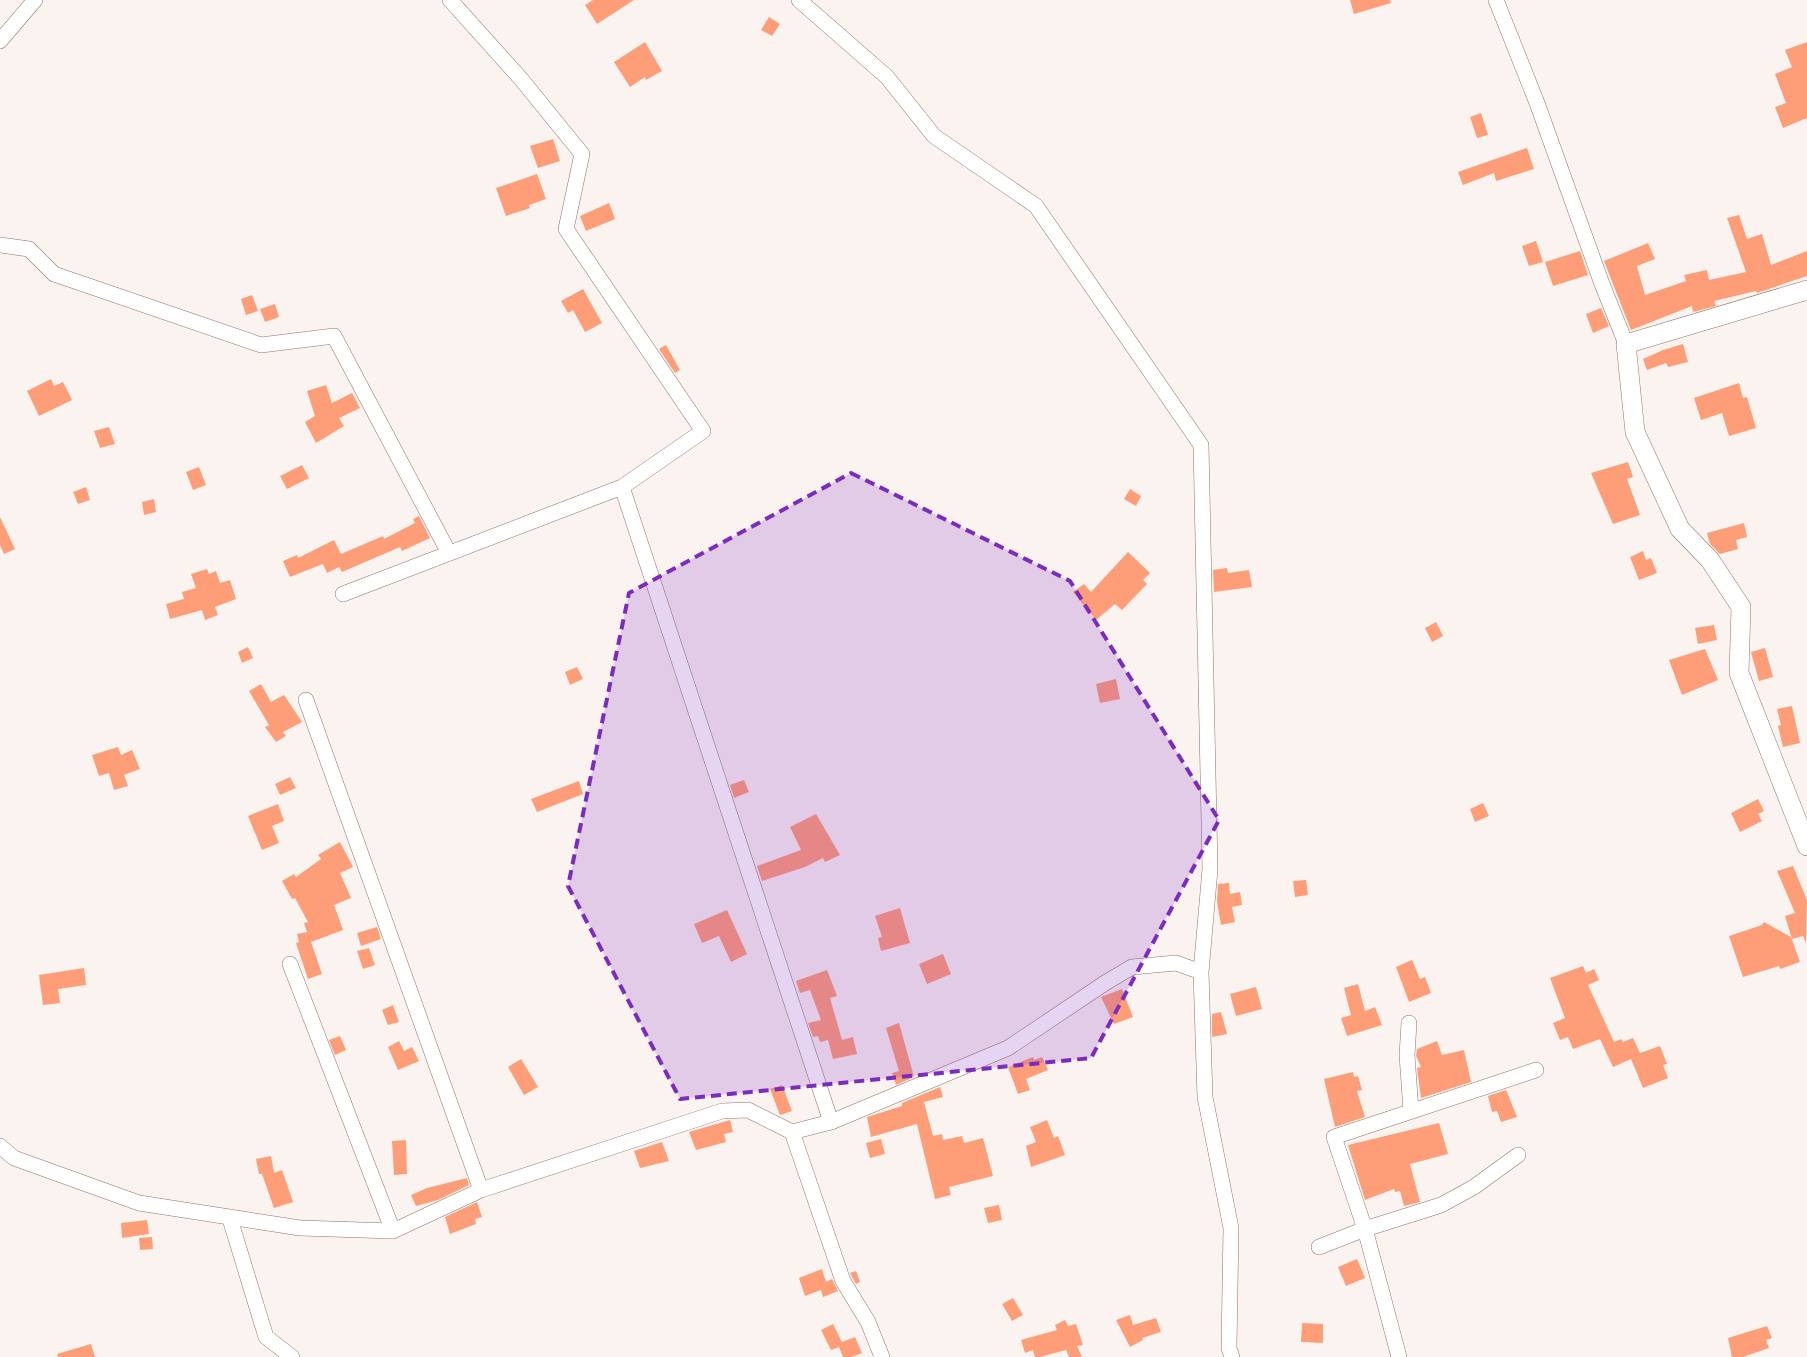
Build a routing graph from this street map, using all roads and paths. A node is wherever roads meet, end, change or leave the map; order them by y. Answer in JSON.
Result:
{"nodes":[{"id":1,"x":35,"y":0,"type":"edge"},
{"id":2,"x":450,"y":0,"type":"edge"},
{"id":3,"x":799,"y":0,"type":"edge"},
{"id":4,"x":1496,"y":0,"type":"edge"},
{"id":5,"x":0,"y":41,"type":"edge"},
{"id":6,"x":0,"y":245,"type":"edge"},
{"id":7,"x":1807,"y":290,"type":"edge"},
{"id":8,"x":1626,"y":344,"type":"junction"},
{"id":9,"x":622,"y":487,"type":"junction"},
{"id":10,"x":449,"y":553,"type":"junction"},
{"id":11,"x":343,"y":594,"type":"dead end"},
{"id":12,"x":306,"y":700,"type":"dead end"},
{"id":13,"x":1807,"y":846,"type":"edge"},
{"id":14,"x":290,"y":964,"type":"dead end"},
{"id":15,"x":1201,"y":972,"type":"junction"},
{"id":16,"x":1409,"y":1023,"type":"dead end"},
{"id":17,"x":1536,"y":1070,"type":"dead end"},
{"id":18,"x":1411,"y":1112,"type":"junction"},
{"id":19,"x":831,"y":1122,"type":"junction"},
{"id":20,"x":792,"y":1132,"type":"junction"},
{"id":21,"x":0,"y":1146,"type":"edge"},
{"id":22,"x":1518,"y":1155,"type":"dead end"},
{"id":23,"x":480,"y":1190,"type":"junction"},
{"id":24,"x":230,"y":1219,"type":"junction"},
{"id":25,"x":1365,"y":1229,"type":"junction"},
{"id":26,"x":394,"y":1230,"type":"junction"},
{"id":27,"x":1319,"y":1247,"type":"dead end"},
{"id":28,"x":292,"y":1357,"type":"edge"},
{"id":29,"x":882,"y":1357,"type":"edge"},
{"id":30,"x":1232,"y":1357,"type":"edge"},
{"id":31,"x":1399,"y":1357,"type":"edge"}],
"edges":[{"from":1,"to":5,"type":"street"},
{"from":2,"to":9,"type":"street"},
{"from":3,"to":15,"type":"street"},
{"from":4,"to":8,"type":"street"},
{"from":6,"to":10,"type":"street"},
{"from":7,"to":8,"type":"street"},
{"from":8,"to":13,"type":"street"},
{"from":9,"to":10,"type":"street"},
{"from":9,"to":19,"type":"street"},
{"from":10,"to":11,"type":"street"},
{"from":12,"to":23,"type":"street"},
{"from":14,"to":26,"type":"street"},
{"from":15,"to":19,"type":"street"},
{"from":15,"to":30,"type":"street"},
{"from":16,"to":18,"type":"street"},
{"from":17,"to":18,"type":"street"},
{"from":18,"to":25,"type":"street"},
{"from":19,"to":20,"type":"street"},
{"from":20,"to":23,"type":"street"},
{"from":20,"to":29,"type":"street"},
{"from":21,"to":24,"type":"street"},
{"from":22,"to":25,"type":"street"},
{"from":23,"to":26,"type":"street"},
{"from":24,"to":26,"type":"street"},
{"from":24,"to":28,"type":"street"},
{"from":25,"to":27,"type":"street"},
{"from":25,"to":31,"type":"street"}]}
